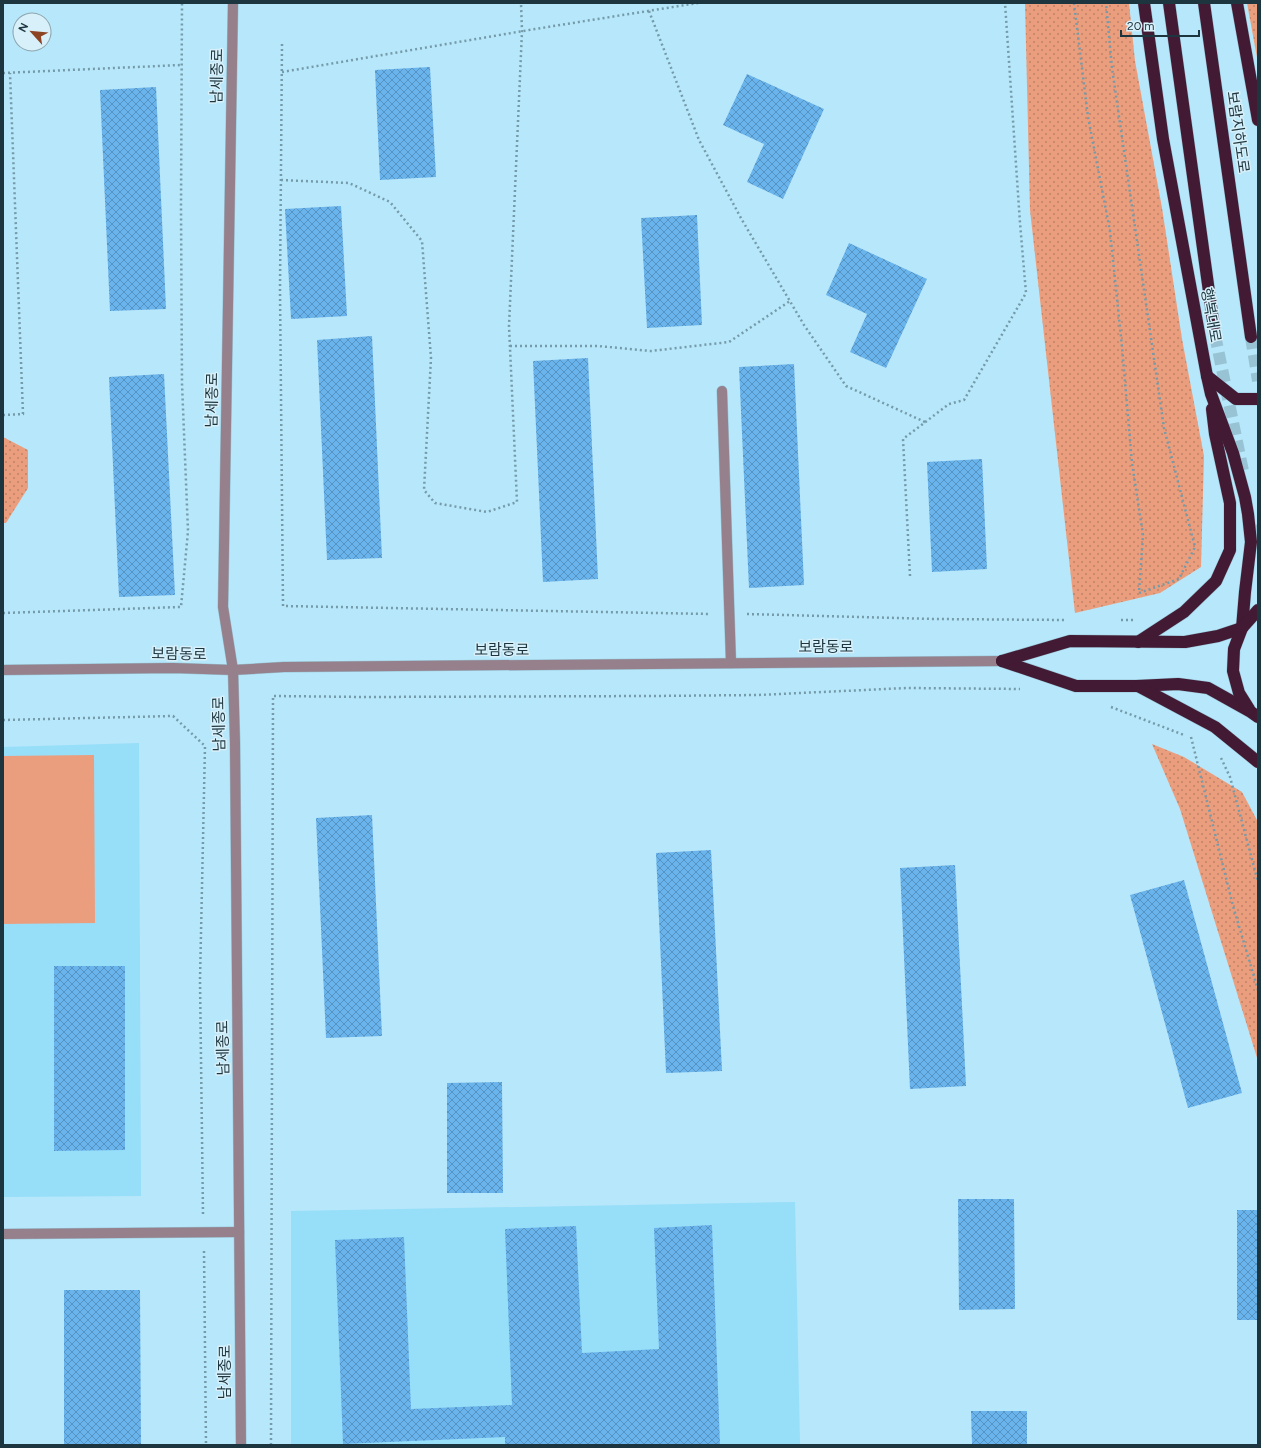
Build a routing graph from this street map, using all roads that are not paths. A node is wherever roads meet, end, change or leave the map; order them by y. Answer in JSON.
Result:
{"nodes":[{"id":1,"x":233,"y":3,"type":"edge"},
{"id":2,"x":1144,"y":3,"type":"edge"},
{"id":3,"x":1169,"y":3,"type":"edge"},
{"id":4,"x":1204,"y":3,"type":"edge"},
{"id":5,"x":1237,"y":3,"type":"edge"},
{"id":6,"x":1258,"y":120,"type":"edge"},
{"id":7,"x":1215,"y":336,"type":"tunnel mouth"},
{"id":8,"x":1251,"y":336,"type":"tunnel mouth"},
{"id":9,"x":1206,"y":376,"type":"junction"},
{"id":10,"x":722,"y":391,"type":"dead end"},
{"id":11,"x":1211,"y":394,"type":"junction"},
{"id":12,"x":1258,"y":399,"type":"edge"},
{"id":13,"x":1258,"y":610,"type":"edge"},
{"id":14,"x":1242,"y":628,"type":"junction"},
{"id":15,"x":1138,"y":642,"type":"junction"},
{"id":16,"x":1002,"y":661,"type":"junction"},
{"id":17,"x":731,"y":663,"type":"junction"},
{"id":18,"x":3,"y":670,"type":"edge"},
{"id":19,"x":233,"y":670,"type":"junction"},
{"id":20,"x":1137,"y":686,"type":"junction"},
{"id":21,"x":1254,"y":714,"type":"edge"},
{"id":22,"x":1258,"y":762,"type":"edge"},
{"id":23,"x":239,"y":1232,"type":"junction"},
{"id":24,"x":3,"y":1234,"type":"edge"},
{"id":25,"x":240,"y":1445,"type":"edge"}],
"edges":[{"from":1,"to":19,"type":"street","name":"남세종로"},
{"from":2,"to":9,"type":"highway","name":"행복대로"},
{"from":3,"to":7,"type":"highway"},
{"from":4,"to":8,"type":"highway","name":"보람지하도로"},
{"from":5,"to":6,"type":"highway"},
{"from":9,"to":11,"type":"highway","name":"행복대로"},
{"from":9,"to":12,"type":"highway"},
{"from":10,"to":17,"type":"street"},
{"from":11,"to":14,"type":"highway","name":"행복대로"},
{"from":11,"to":15,"type":"highway"},
{"from":13,"to":14,"type":"highway"},
{"from":14,"to":15,"type":"highway"},
{"from":14,"to":21,"type":"highway"},
{"from":15,"to":16,"type":"highway"},
{"from":16,"to":17,"type":"street","name":"보람동로"},
{"from":16,"to":20,"type":"highway"},
{"from":17,"to":19,"type":"street","name":"보람동로"},
{"from":18,"to":19,"type":"street","name":"보람동로"},
{"from":19,"to":23,"type":"street","name":"남세종로"},
{"from":20,"to":21,"type":"highway"},
{"from":20,"to":22,"type":"highway"},
{"from":23,"to":24,"type":"street"},
{"from":23,"to":25,"type":"street","name":"남세종로"}]}
